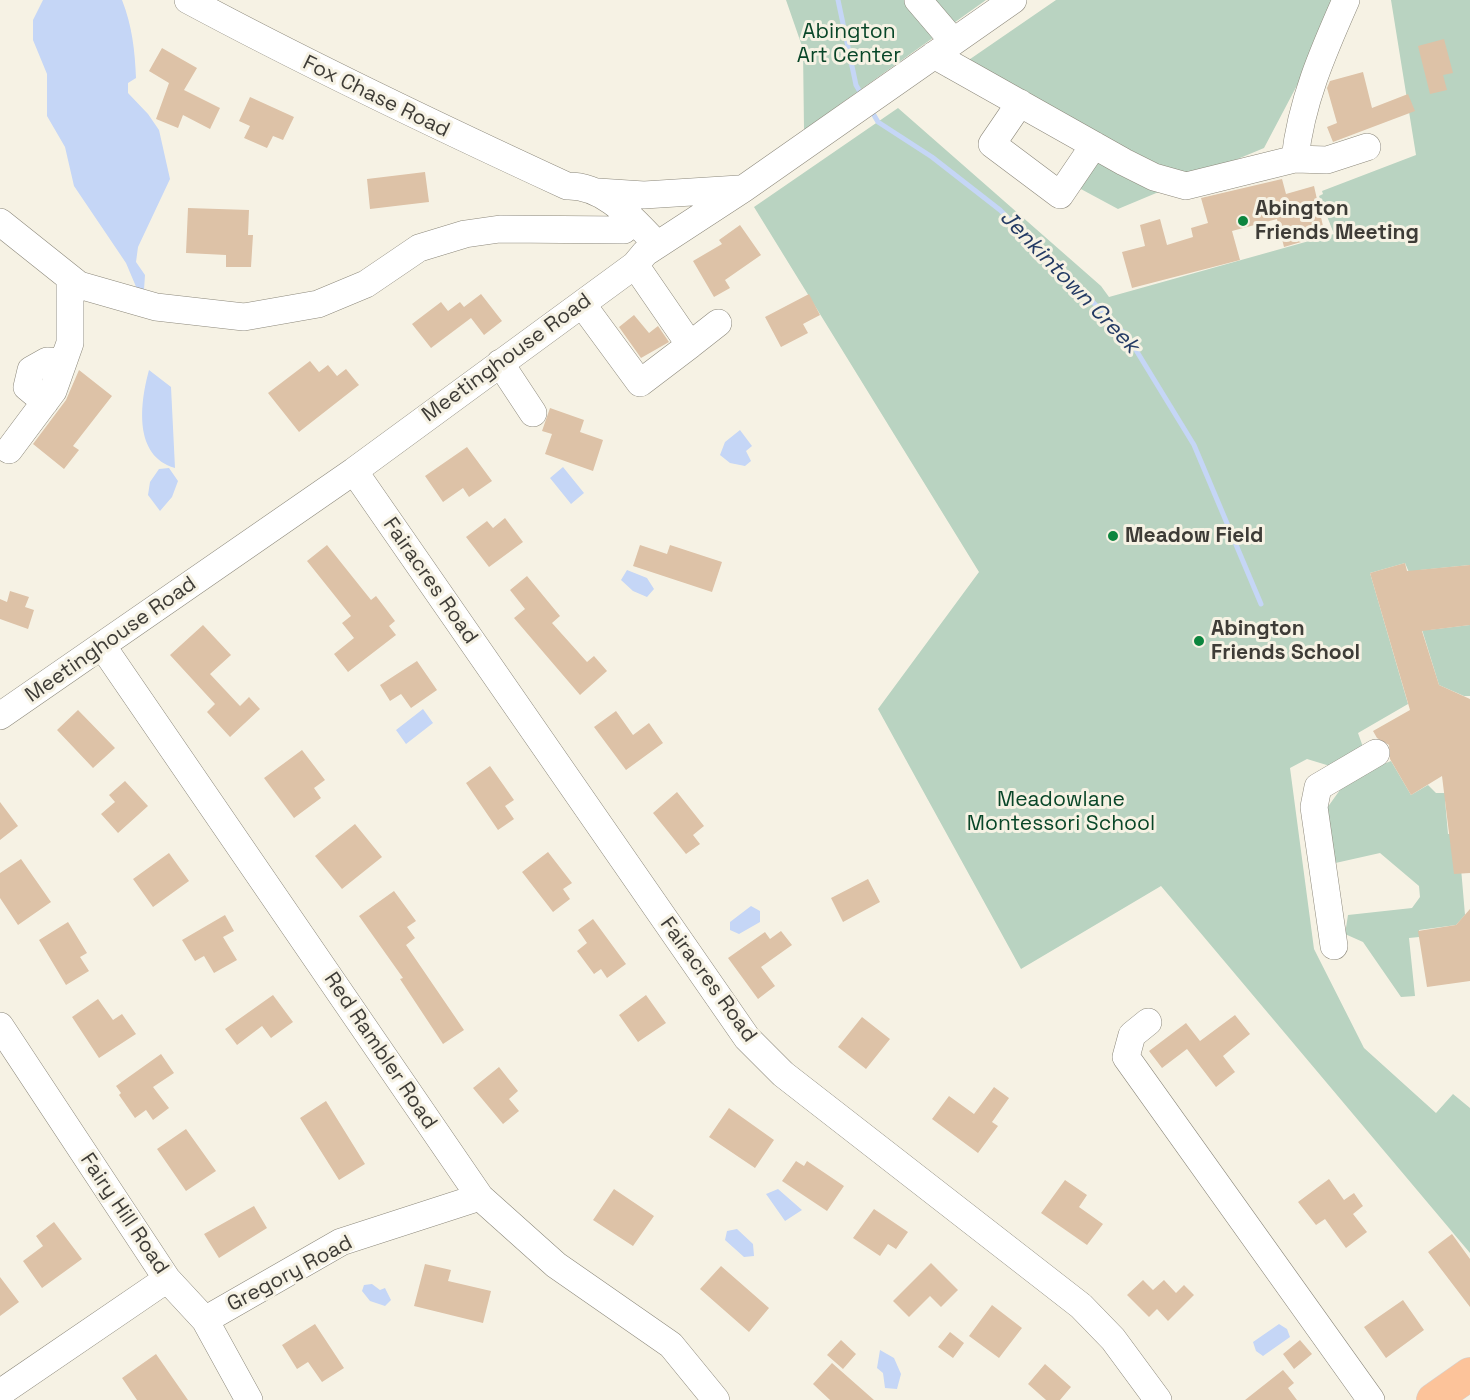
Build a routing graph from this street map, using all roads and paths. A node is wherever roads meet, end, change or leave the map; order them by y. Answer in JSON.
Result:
{"nodes":[{"id":1,"x":188,"y":0,"type":"edge"},
{"id":2,"x":918,"y":0,"type":"edge"},
{"id":3,"x":1013,"y":0,"type":"edge"},
{"id":4,"x":1346,"y":0,"type":"edge"},
{"id":5,"x":935,"y":54,"type":"junction"},
{"id":6,"x":1020,"y":103,"type":"junction"},
{"id":7,"x":1094,"y":146,"type":"junction"},
{"id":8,"x":1368,"y":147,"type":"dead end"},
{"id":9,"x":1295,"y":159,"type":"junction"},
{"id":10,"x":567,"y":186,"type":"junction"},
{"id":11,"x":743,"y":189,"type":"junction"},
{"id":12,"x":594,"y":191,"type":"junction"},
{"id":13,"x":0,"y":222,"type":"edge"},
{"id":14,"x":612,"y":230,"type":"junction"},
{"id":15,"x":646,"y":254,"type":"junction"},
{"id":16,"x":70,"y":278,"type":"junction"},
{"id":17,"x":582,"y":304,"type":"junction"},
{"id":18,"x":718,"y":323,"type":"dead end"},
{"id":19,"x":690,"y":345,"type":"junction"},
{"id":20,"x":500,"y":363,"type":"junction"},
{"id":21,"x":533,"y":413,"type":"dead end"},
{"id":22,"x":9,"y":450,"type":"dead end"},
{"id":23,"x":354,"y":471,"type":"junction"},
{"id":24,"x":103,"y":647,"type":"junction"},
{"id":25,"x":0,"y":716,"type":"edge"},
{"id":26,"x":1376,"y":753,"type":"dead end"},
{"id":27,"x":1334,"y":946,"type":"dead end"},
{"id":28,"x":1148,"y":1022,"type":"dead end"},
{"id":29,"x":0,"y":1026,"type":"edge"},
{"id":30,"x":480,"y":1197,"type":"junction"},
{"id":31,"x":167,"y":1279,"type":"junction"},
{"id":32,"x":205,"y":1320,"type":"junction"},
{"id":33,"x":1470,"y":1374,"type":"edge"},
{"id":34,"x":0,"y":1394,"type":"edge"},
{"id":35,"x":249,"y":1400,"type":"edge"},
{"id":36,"x":717,"y":1400,"type":"edge"},
{"id":37,"x":1158,"y":1400,"type":"edge"},
{"id":38,"x":1371,"y":1400,"type":"edge"},
{"id":39,"x":1433,"y":1400,"type":"edge"}],
"edges":[{"from":1,"to":10,"type":"street","name":"Fox Chase Road"},
{"from":2,"to":5,"type":"street"},
{"from":3,"to":5,"type":"street","name":"Meetinghouse Road"},
{"from":4,"to":9,"type":"street"},
{"from":5,"to":6,"type":"street"},
{"from":5,"to":11,"type":"street","name":"Meetinghouse Road"},
{"from":6,"to":7,"type":"street"},
{"from":6,"to":7,"type":"street"},
{"from":7,"to":9,"type":"street"},
{"from":8,"to":9,"type":"street"},
{"from":10,"to":12,"type":"street","name":"Fox Chase Road"},
{"from":10,"to":14,"type":"street","name":"Fox Chase Road"},
{"from":11,"to":12,"type":"street","name":"Fox Chase Road"},
{"from":11,"to":15,"type":"street","name":"Meetinghouse Road"},
{"from":12,"to":15,"type":"street","name":"Fox Chase Road"},
{"from":13,"to":16,"type":"street"},
{"from":14,"to":15,"type":"street","name":"Fox Chase Road"},
{"from":14,"to":16,"type":"street"},
{"from":15,"to":17,"type":"street","name":"Meetinghouse Road"},
{"from":15,"to":19,"type":"street"},
{"from":16,"to":22,"type":"street"},
{"from":17,"to":19,"type":"street"},
{"from":17,"to":20,"type":"street","name":"Meetinghouse Road"},
{"from":18,"to":19,"type":"street"},
{"from":20,"to":21,"type":"street"},
{"from":20,"to":23,"type":"street","name":"Meetinghouse Road"},
{"from":23,"to":24,"type":"street","name":"Meetinghouse Road"},
{"from":23,"to":37,"type":"street","name":"Fairacres Road"},
{"from":24,"to":25,"type":"street","name":"Meetinghouse Road"},
{"from":24,"to":30,"type":"street","name":"Red Rambler Road"},
{"from":26,"to":27,"type":"street"},
{"from":28,"to":38,"type":"street"},
{"from":29,"to":31,"type":"street","name":"Fairy Hill Road"},
{"from":30,"to":32,"type":"street","name":"Gregory Road"},
{"from":30,"to":36,"type":"street","name":"Red Rambler Road"},
{"from":31,"to":32,"type":"street","name":"Fairy Hill Road"},
{"from":31,"to":34,"type":"street"},
{"from":32,"to":35,"type":"street","name":"Fairy Hill Road"},
{"from":33,"to":39,"type":"main road"}]}
